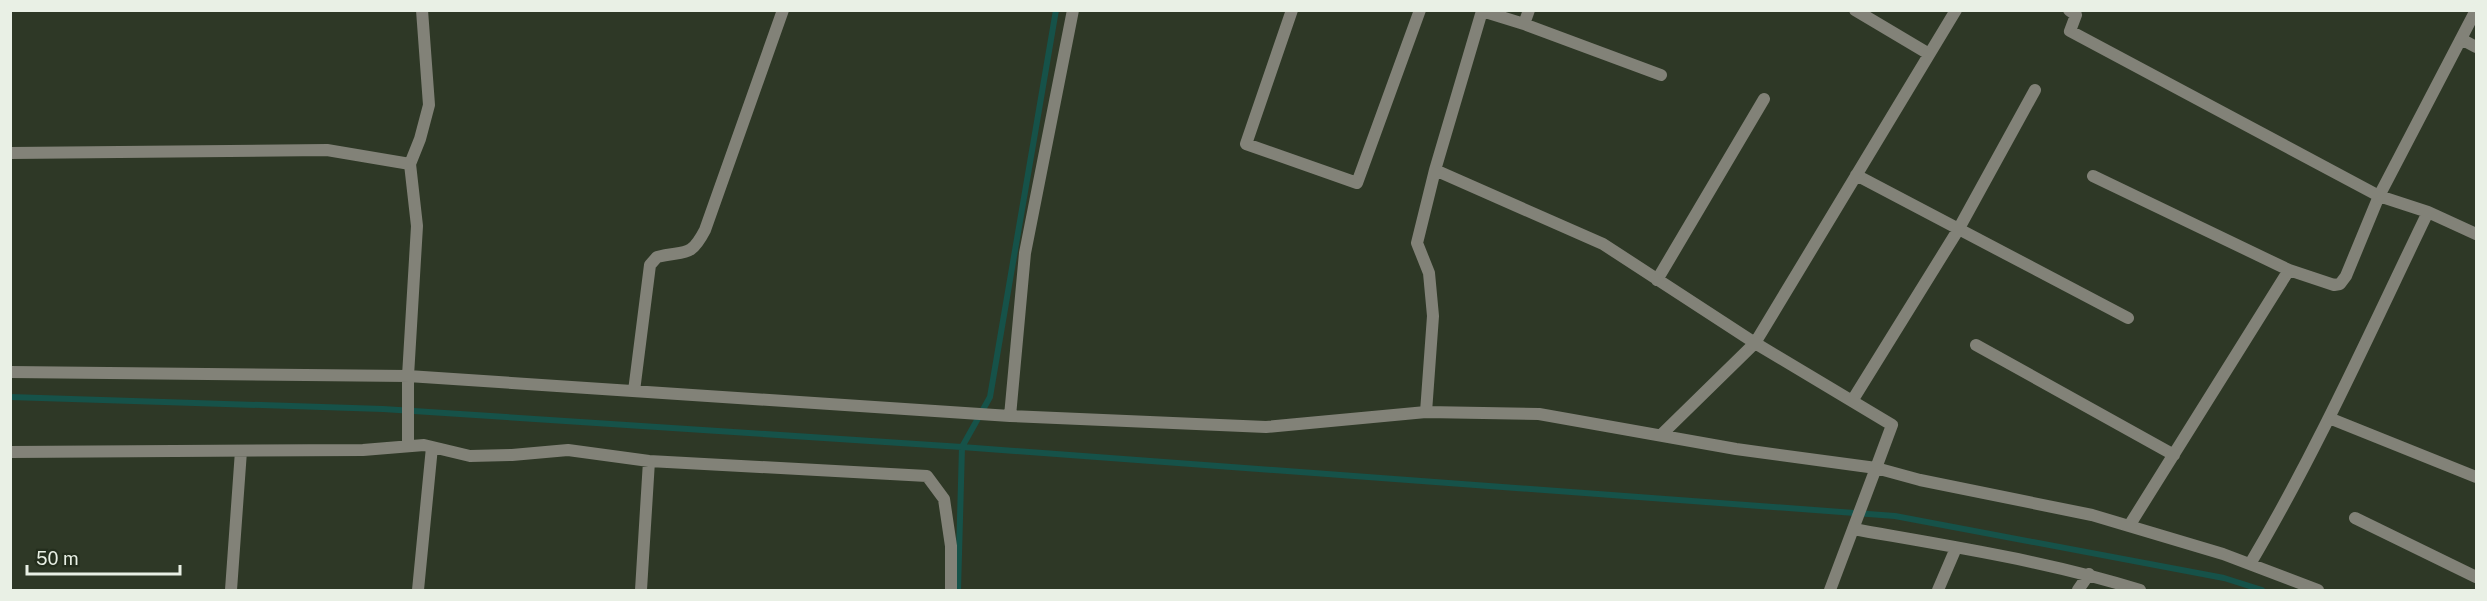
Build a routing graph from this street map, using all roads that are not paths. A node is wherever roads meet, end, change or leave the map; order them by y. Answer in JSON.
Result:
{"nodes":[{"id":1,"x":422,"y":10,"type":"edge"},
{"id":2,"x":783,"y":10,"type":"edge"},
{"id":3,"x":1073,"y":10,"type":"edge"},
{"id":4,"x":1292,"y":10,"type":"edge"},
{"id":5,"x":1420,"y":10,"type":"edge"},
{"id":6,"x":1529,"y":10,"type":"edge"},
{"id":7,"x":1855,"y":10,"type":"edge"},
{"id":8,"x":1956,"y":10,"type":"edge"},
{"id":9,"x":2069,"y":10,"type":"edge"},
{"id":10,"x":2476,"y":10,"type":"edge"},
{"id":11,"x":1524,"y":24,"type":"junction"},
{"id":12,"x":2461,"y":39,"type":"junction"},
{"id":13,"x":2476,"y":47,"type":"edge"},
{"id":14,"x":1929,"y":54,"type":"junction"},
{"id":15,"x":1661,"y":75,"type":"dead end"},
{"id":16,"x":2035,"y":90,"type":"dead end"},
{"id":17,"x":1764,"y":99,"type":"dead end"},
{"id":18,"x":10,"y":153,"type":"edge"},
{"id":19,"x":410,"y":164,"type":"junction"},
{"id":20,"x":1435,"y":170,"type":"junction"},
{"id":21,"x":1856,"y":176,"type":"junction"},
{"id":22,"x":2093,"y":176,"type":"dead end"},
{"id":23,"x":2379,"y":196,"type":"junction"},
{"id":24,"x":2428,"y":212,"type":"junction"},
{"id":25,"x":1958,"y":230,"type":"junction"},
{"id":26,"x":2476,"y":234,"type":"edge"},
{"id":27,"x":2289,"y":270,"type":"junction"},
{"id":28,"x":1657,"y":280,"type":"junction"},
{"id":29,"x":2128,"y":318,"type":"dead end"},
{"id":30,"x":1755,"y":344,"type":"junction"},
{"id":31,"x":1976,"y":345,"type":"dead end"},
{"id":32,"x":10,"y":372,"type":"edge"},
{"id":33,"x":408,"y":376,"type":"junction"},
{"id":34,"x":634,"y":391,"type":"junction"},
{"id":35,"x":1852,"y":401,"type":"junction"},
{"id":36,"x":1426,"y":412,"type":"junction"},
{"id":37,"x":1010,"y":416,"type":"junction"},
{"id":38,"x":2329,"y":418,"type":"junction"},
{"id":39,"x":1661,"y":435,"type":"junction"},
{"id":40,"x":409,"y":441,"type":"junction"},
{"id":41,"x":432,"y":447,"type":"junction"},
{"id":42,"x":241,"y":451,"type":"junction"},
{"id":43,"x":10,"y":452,"type":"edge"},
{"id":44,"x":2174,"y":455,"type":"junction"},
{"id":45,"x":649,"y":461,"type":"junction"},
{"id":46,"x":1876,"y":468,"type":"junction"},
{"id":47,"x":2476,"y":477,"type":"edge"},
{"id":48,"x":2355,"y":518,"type":"dead end"},
{"id":49,"x":1855,"y":524,"type":"junction"},
{"id":50,"x":2129,"y":526,"type":"junction"},
{"id":51,"x":1956,"y":548,"type":"junction"},
{"id":52,"x":2250,"y":564,"type":"junction"},
{"id":53,"x":2088,"y":574,"type":"junction"},
{"id":54,"x":2476,"y":577,"type":"edge"},
{"id":55,"x":231,"y":591,"type":"edge"},
{"id":56,"x":418,"y":591,"type":"edge"},
{"id":57,"x":641,"y":591,"type":"edge"},
{"id":58,"x":951,"y":591,"type":"edge"},
{"id":59,"x":1830,"y":591,"type":"edge"},
{"id":60,"x":1938,"y":591,"type":"edge"},
{"id":61,"x":2078,"y":591,"type":"edge"},
{"id":62,"x":2140,"y":591,"type":"edge"},
{"id":63,"x":2318,"y":591,"type":"edge"}],
"edges":[{"from":1,"to":19,"type":"street"},
{"from":2,"to":34,"type":"street"},
{"from":3,"to":37,"type":"street"},
{"from":4,"to":5,"type":"street"},
{"from":6,"to":11,"type":"street"},
{"from":7,"to":14,"type":"street"},
{"from":8,"to":14,"type":"street"},
{"from":9,"to":23,"type":"street"},
{"from":10,"to":12,"type":"street"},
{"from":11,"to":15,"type":"street"},
{"from":11,"to":20,"type":"street"},
{"from":12,"to":13,"type":"street"},
{"from":12,"to":23,"type":"street"},
{"from":14,"to":21,"type":"street"},
{"from":16,"to":25,"type":"street"},
{"from":17,"to":28,"type":"street"},
{"from":18,"to":19,"type":"street"},
{"from":19,"to":33,"type":"street"},
{"from":20,"to":28,"type":"street"},
{"from":20,"to":36,"type":"street"},
{"from":21,"to":25,"type":"street"},
{"from":21,"to":30,"type":"street"},
{"from":22,"to":27,"type":"street"},
{"from":23,"to":24,"type":"street"},
{"from":23,"to":27,"type":"street"},
{"from":24,"to":26,"type":"street"},
{"from":24,"to":38,"type":"street"},
{"from":25,"to":29,"type":"street"},
{"from":25,"to":35,"type":"street"},
{"from":27,"to":44,"type":"street"},
{"from":28,"to":30,"type":"street"},
{"from":30,"to":35,"type":"street"},
{"from":30,"to":39,"type":"street"},
{"from":31,"to":44,"type":"street"},
{"from":32,"to":33,"type":"street"},
{"from":33,"to":34,"type":"street"},
{"from":33,"to":40,"type":"street"},
{"from":34,"to":37,"type":"street"},
{"from":35,"to":46,"type":"street"},
{"from":36,"to":37,"type":"street"},
{"from":36,"to":39,"type":"street"},
{"from":38,"to":47,"type":"street"},
{"from":38,"to":52,"type":"street"},
{"from":39,"to":46,"type":"street"},
{"from":40,"to":41,"type":"street"},
{"from":40,"to":42,"type":"street"},
{"from":41,"to":45,"type":"street"},
{"from":41,"to":56,"type":"street"},
{"from":42,"to":43,"type":"street"},
{"from":42,"to":55,"type":"street"},
{"from":44,"to":50,"type":"street"},
{"from":45,"to":57,"type":"street"},
{"from":45,"to":58,"type":"street"},
{"from":46,"to":49,"type":"street"},
{"from":46,"to":50,"type":"street"},
{"from":48,"to":54,"type":"street"},
{"from":49,"to":51,"type":"street"},
{"from":49,"to":59,"type":"street"},
{"from":50,"to":52,"type":"street"},
{"from":51,"to":53,"type":"street"},
{"from":51,"to":60,"type":"street"},
{"from":52,"to":63,"type":"street"},
{"from":53,"to":61,"type":"street"},
{"from":53,"to":62,"type":"street"}]}
